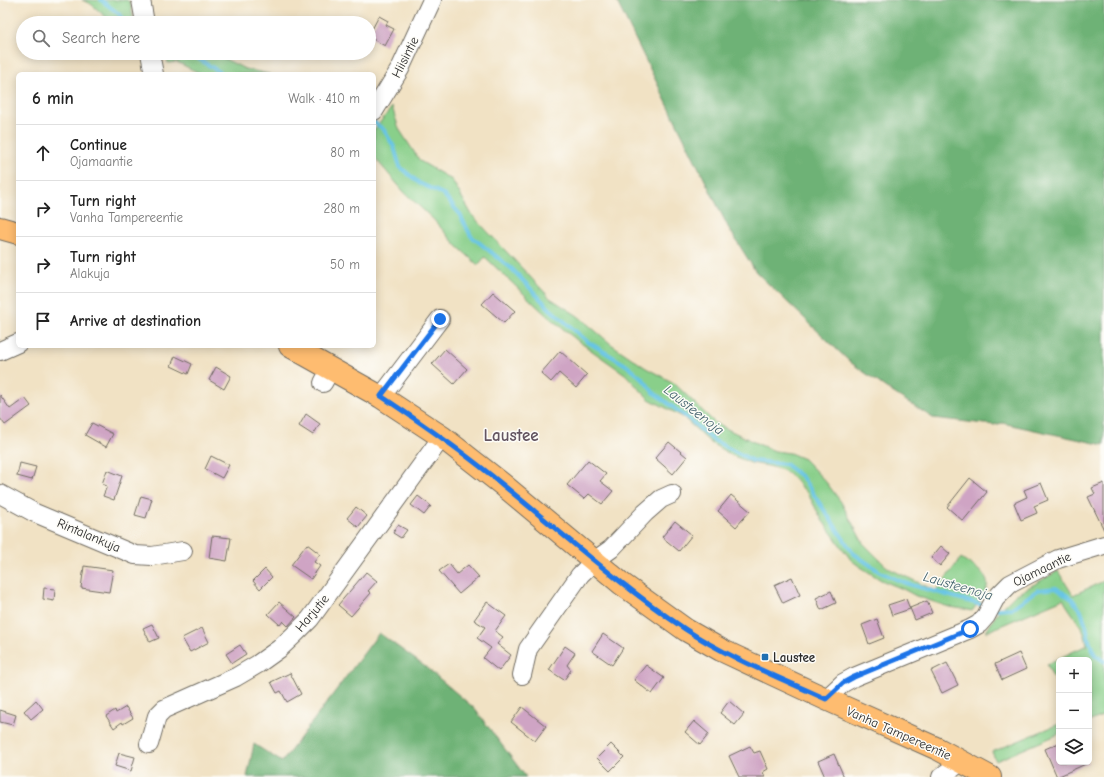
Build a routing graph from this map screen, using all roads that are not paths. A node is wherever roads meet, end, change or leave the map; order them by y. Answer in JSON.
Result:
{"nodes":[{"id":1,"x":142,"y":0,"type":"edge"},
{"id":2,"x":432,"y":0,"type":"edge"},
{"id":3,"x":144,"y":16,"type":"edge"},
{"id":4,"x":151,"y":60,"type":"edge"},
{"id":5,"x":154,"y":72,"type":"edge"},
{"id":6,"x":376,"y":108,"type":"edge"},
{"id":7,"x":0,"y":228,"type":"edge"},
{"id":8,"x":16,"y":232,"type":"edge"},
{"id":9,"x":440,"y":319,"type":"dead end"},
{"id":10,"x":16,"y":344,"type":"edge"},
{"id":11,"x":292,"y":348,"type":"edge"},
{"id":12,"x":0,"y":351,"type":"edge"},
{"id":13,"x":381,"y":396,"type":"junction"},
{"id":14,"x":442,"y":437,"type":"junction"},
{"id":15,"x":0,"y":494,"type":"edge"},
{"id":16,"x":672,"y":494,"type":"dead end"},
{"id":17,"x":1104,"y":545,"type":"edge"},
{"id":18,"x":183,"y":551,"type":"dead end"},
{"id":19,"x":594,"y":561,"type":"junction"},
{"id":20,"x":522,"y":675,"type":"dead end"},
{"id":21,"x":826,"y":699,"type":"junction"},
{"id":22,"x":149,"y":744,"type":"dead end"},
{"id":23,"x":962,"y":761,"type":"junction"},
{"id":24,"x":941,"y":777,"type":"edge"},
{"id":25,"x":990,"y":777,"type":"edge"}],
"edges":[{"from":1,"to":3,"type":"street"},
{"from":2,"to":6,"type":"street","name":"Hiisintie"},
{"from":4,"to":5,"type":"street"},
{"from":7,"to":8,"type":"main road"},
{"from":9,"to":13,"type":"street"},
{"from":10,"to":12,"type":"street"},
{"from":11,"to":13,"type":"main road","name":"Vanha Tampereentie"},
{"from":13,"to":14,"type":"main road","name":"Vanha Tampereentie"},
{"from":14,"to":19,"type":"main road","name":"Vanha Tampereentie"},
{"from":14,"to":22,"type":"street","name":"Harjutie"},
{"from":15,"to":18,"type":"street","name":"Rintalankuja"},
{"from":16,"to":19,"type":"street"},
{"from":17,"to":21,"type":"street","name":"Ojamaantie"},
{"from":19,"to":20,"type":"street"},
{"from":19,"to":21,"type":"main road","name":"Vanha Tampereentie"},
{"from":21,"to":23,"type":"main road","name":"Vanha Tampereentie"},
{"from":23,"to":24,"type":"street"},
{"from":23,"to":25,"type":"main road","name":"Vanha Tampereentie"}]}
